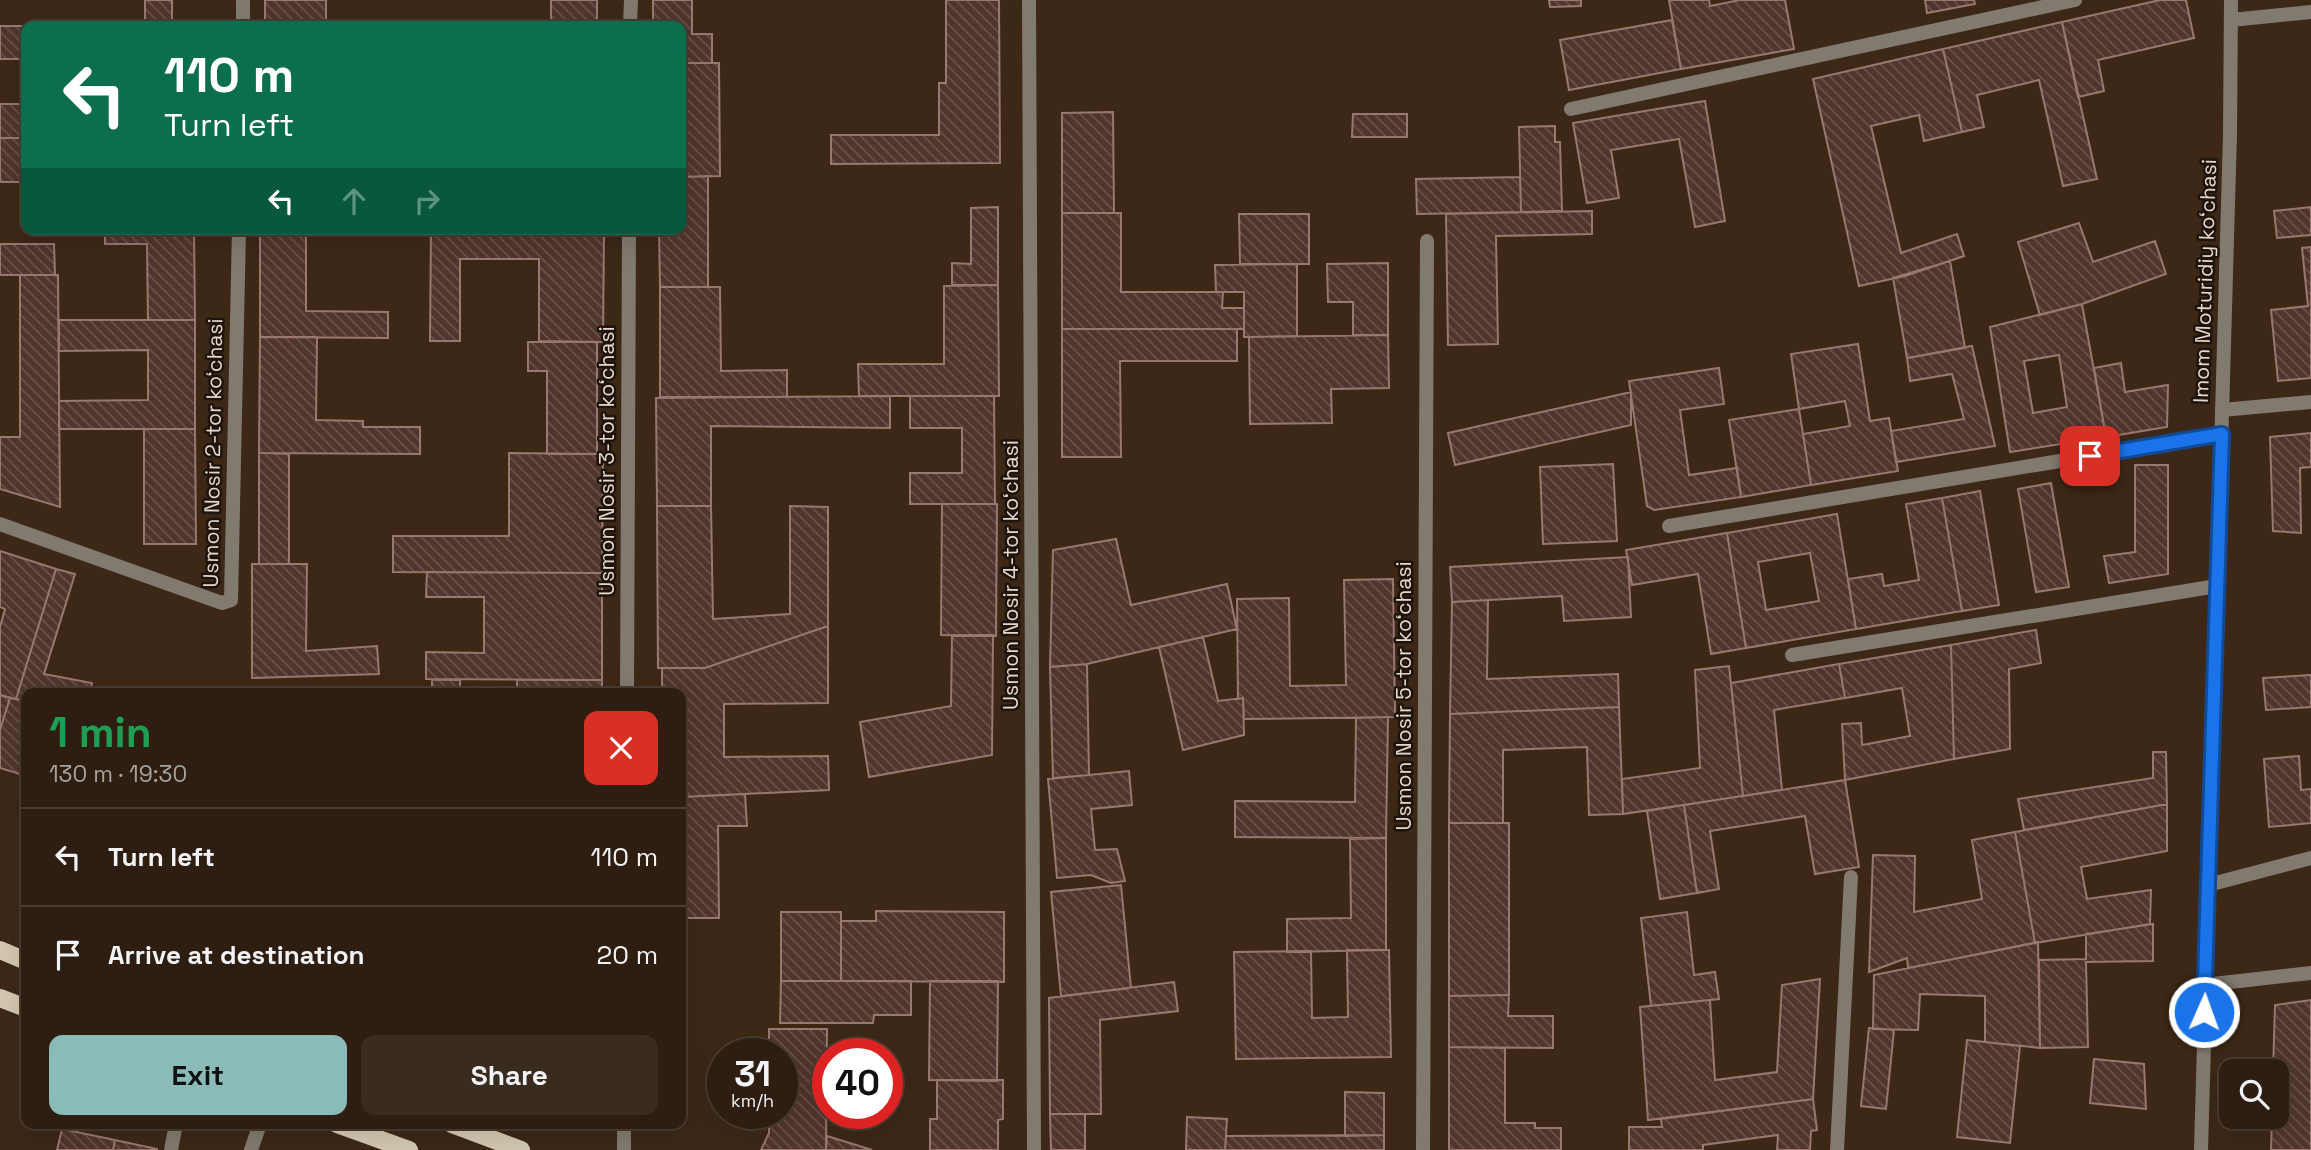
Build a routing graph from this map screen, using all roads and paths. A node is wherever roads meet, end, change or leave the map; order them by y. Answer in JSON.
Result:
{"nodes":[{"id":1,"x":243,"y":0,"type":"edge"},
{"id":2,"x":631,"y":0,"type":"edge"},
{"id":3,"x":1029,"y":0,"type":"edge"},
{"id":4,"x":2076,"y":0,"type":"edge"},
{"id":5,"x":2231,"y":0,"type":"edge"},
{"id":6,"x":2311,"y":12,"type":"edge"},
{"id":7,"x":2231,"y":20,"type":"junction"},
{"id":8,"x":243,"y":21,"type":"edge"},
{"id":9,"x":630,"y":21,"type":"edge"},
{"id":10,"x":1571,"y":109,"type":"dead end"},
{"id":11,"x":239,"y":235,"type":"edge"},
{"id":12,"x":629,"y":235,"type":"edge"},
{"id":13,"x":1427,"y":241,"type":"dead end"},
{"id":14,"x":2311,"y":402,"type":"edge"},
{"id":15,"x":2222,"y":410,"type":"junction"},
{"id":16,"x":2222,"y":434,"type":"junction"},
{"id":17,"x":0,"y":524,"type":"edge"},
{"id":18,"x":1669,"y":526,"type":"dead end"},
{"id":19,"x":2217,"y":586,"type":"junction"},
{"id":20,"x":1792,"y":655,"type":"dead end"},
{"id":21,"x":626,"y":688,"type":"edge"},
{"id":22,"x":2311,"y":858,"type":"edge"},
{"id":23,"x":1851,"y":877,"type":"dead end"},
{"id":24,"x":2208,"y":885,"type":"junction"},
{"id":25,"x":0,"y":950,"type":"edge"},
{"id":26,"x":21,"y":959,"type":"edge"},
{"id":27,"x":2311,"y":972,"type":"edge"},
{"id":28,"x":2204,"y":985,"type":"junction"},
{"id":29,"x":0,"y":998,"type":"edge"},
{"id":30,"x":21,"y":1006,"type":"edge"},
{"id":31,"x":175,"y":1129,"type":"edge"},
{"id":32,"x":258,"y":1129,"type":"edge"},
{"id":33,"x":351,"y":1129,"type":"edge"},
{"id":34,"x":465,"y":1129,"type":"edge"},
{"id":35,"x":624,"y":1129,"type":"edge"},
{"id":36,"x":171,"y":1150,"type":"edge"},
{"id":37,"x":251,"y":1150,"type":"edge"},
{"id":38,"x":409,"y":1150,"type":"edge"},
{"id":39,"x":521,"y":1150,"type":"edge"},
{"id":40,"x":624,"y":1150,"type":"edge"},
{"id":41,"x":1034,"y":1150,"type":"edge"},
{"id":42,"x":1423,"y":1150,"type":"edge"},
{"id":43,"x":1837,"y":1150,"type":"edge"},
{"id":44,"x":2200,"y":1150,"type":"edge"}],
"edges":[{"from":1,"to":8,"type":"street"},
{"from":2,"to":9,"type":"street"},
{"from":3,"to":41,"type":"street","name":"Usmon Nosir 4-tor koʻchasi"},
{"from":4,"to":10,"type":"street"},
{"from":5,"to":7,"type":"street","name":"Imom Moturidiy koʻchasi"},
{"from":6,"to":7,"type":"street"},
{"from":7,"to":15,"type":"street","name":"Imom Moturidiy koʻchasi"},
{"from":11,"to":17,"type":"street","name":"Usmon Nosir 2-tor koʻchasi"},
{"from":12,"to":21,"type":"street","name":"Usmon Nosir 3-tor koʻchasi"},
{"from":13,"to":42,"type":"street","name":"Usmon Nosir 5-tor koʻchasi"},
{"from":14,"to":15,"type":"street"},
{"from":15,"to":16,"type":"street","name":"Imom Moturidiy koʻchasi"},
{"from":16,"to":18,"type":"street"},
{"from":16,"to":19,"type":"street","name":"Imom Moturidiy koʻchasi"},
{"from":19,"to":20,"type":"street"},
{"from":19,"to":24,"type":"street","name":"Imom Moturidiy koʻchasi"},
{"from":22,"to":24,"type":"street"},
{"from":23,"to":43,"type":"street"},
{"from":24,"to":28,"type":"street","name":"Imom Moturidiy koʻchasi"},
{"from":25,"to":26,"type":"main road"},
{"from":27,"to":28,"type":"street"},
{"from":28,"to":44,"type":"street","name":"Imom Moturidiy koʻchasi"},
{"from":29,"to":30,"type":"main road"},
{"from":31,"to":36,"type":"street"},
{"from":32,"to":37,"type":"street"},
{"from":33,"to":38,"type":"main road"},
{"from":34,"to":39,"type":"main road"},
{"from":35,"to":40,"type":"street"}]}
